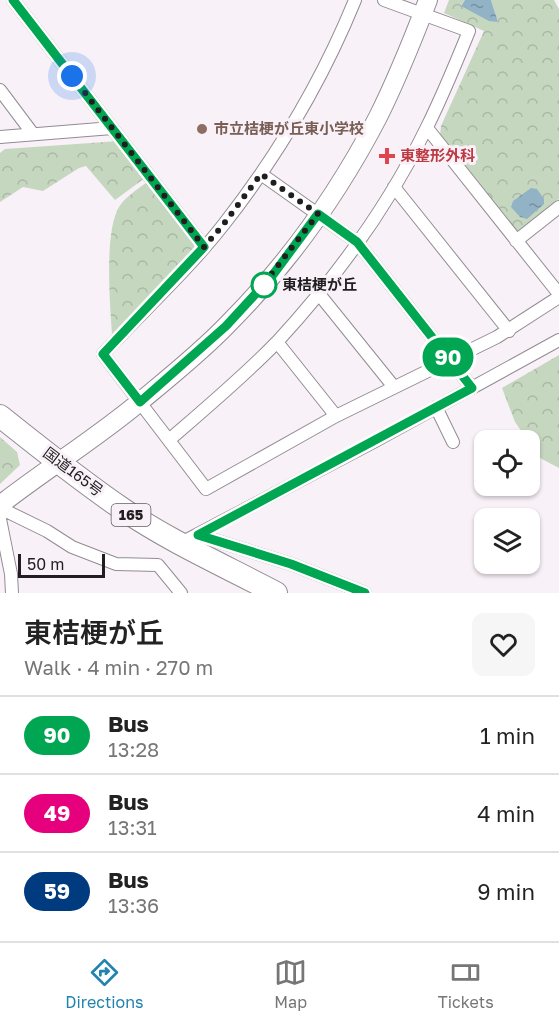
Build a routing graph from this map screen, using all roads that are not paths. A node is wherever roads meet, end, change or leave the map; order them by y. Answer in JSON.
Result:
{"nodes":[{"id":1,"x":13,"y":0,"type":"edge"},
{"id":2,"x":355,"y":0,"type":"edge"},
{"id":3,"x":384,"y":0,"type":"edge"},
{"id":4,"x":425,"y":7,"type":"edge"},
{"id":5,"x":0,"y":90,"type":"edge"},
{"id":6,"x":112,"y":128,"type":"junction"},
{"id":7,"x":427,"y":128,"type":"junction"},
{"id":8,"x":33,"y":134,"type":"junction"},
{"id":9,"x":0,"y":136,"type":"edge"},
{"id":10,"x":261,"y":174,"type":"junction"},
{"id":11,"x":394,"y":187,"type":"junction"},
{"id":12,"x":559,"y":207,"type":"edge"},
{"id":13,"x":318,"y":214,"type":"junction"},
{"id":14,"x":516,"y":241,"type":"junction"},
{"id":15,"x":357,"y":242,"type":"junction"},
{"id":16,"x":204,"y":247,"type":"junction"},
{"id":17,"x":319,"y":294,"type":"junction"},
{"id":18,"x":559,"y":296,"type":"edge"},
{"id":19,"x":509,"y":331,"type":"junction"},
{"id":20,"x":559,"y":340,"type":"edge"},
{"id":21,"x":277,"y":342,"type":"junction"},
{"id":22,"x":450,"y":360,"type":"junction"},
{"id":23,"x":394,"y":387,"type":"junction"},
{"id":24,"x":472,"y":388,"type":"junction"},
{"id":25,"x":140,"y":402,"type":"junction"},
{"id":26,"x":436,"y":407,"type":"junction"},
{"id":27,"x":0,"y":416,"type":"edge"},
{"id":28,"x":336,"y":416,"type":"junction"},
{"id":29,"x":169,"y":440,"type":"junction"},
{"id":30,"x":453,"y":442,"type":"dead end"},
{"id":31,"x":58,"y":462,"type":"junction"},
{"id":32,"x":0,"y":507,"type":"edge"},
{"id":33,"x":0,"y":519,"type":"edge"},
{"id":34,"x":190,"y":539,"type":"junction"},
{"id":35,"x":12,"y":593,"type":"edge"},
{"id":36,"x":181,"y":593,"type":"edge"},
{"id":37,"x":276,"y":593,"type":"edge"},
{"id":38,"x":365,"y":593,"type":"edge"}],
"edges":[{"from":1,"to":6,"type":"street"},
{"from":2,"to":10,"type":"street"},
{"from":3,"to":4,"type":"street"},
{"from":4,"to":7,"type":"street"},
{"from":4,"to":13,"type":"street"},
{"from":5,"to":8,"type":"street"},
{"from":6,"to":8,"type":"street"},
{"from":6,"to":16,"type":"street"},
{"from":7,"to":11,"type":"street"},
{"from":7,"to":14,"type":"street"},
{"from":8,"to":9,"type":"street"},
{"from":10,"to":13,"type":"street"},
{"from":10,"to":16,"type":"street"},
{"from":11,"to":15,"type":"street"},
{"from":11,"to":19,"type":"street"},
{"from":12,"to":14,"type":"street"},
{"from":13,"to":15,"type":"street"},
{"from":13,"to":25,"type":"street"},
{"from":14,"to":18,"type":"street"},
{"from":15,"to":17,"type":"street"},
{"from":15,"to":22,"type":"street"},
{"from":16,"to":25,"type":"street"},
{"from":17,"to":21,"type":"street"},
{"from":17,"to":23,"type":"street"},
{"from":18,"to":19,"type":"street"},
{"from":19,"to":22,"type":"street"},
{"from":20,"to":24,"type":"street"},
{"from":21,"to":28,"type":"street"},
{"from":21,"to":29,"type":"street"},
{"from":22,"to":23,"type":"street"},
{"from":22,"to":24,"type":"street"},
{"from":23,"to":28,"type":"street"},
{"from":24,"to":26,"type":"street"},
{"from":25,"to":29,"type":"street"},
{"from":25,"to":31,"type":"street"},
{"from":26,"to":30,"type":"street"},
{"from":26,"to":34,"type":"street"},
{"from":27,"to":31,"type":"highway","name":"国道165号","number":"165"},
{"from":28,"to":29,"type":"street"},
{"from":31,"to":32,"type":"street"},
{"from":31,"to":34,"type":"highway","name":"国道165号","number":"165"},
{"from":32,"to":36,"type":"street"},
{"from":33,"to":35,"type":"street"},
{"from":34,"to":37,"type":"highway","name":"国道165号","number":"165"},
{"from":34,"to":38,"type":"street"}]}
